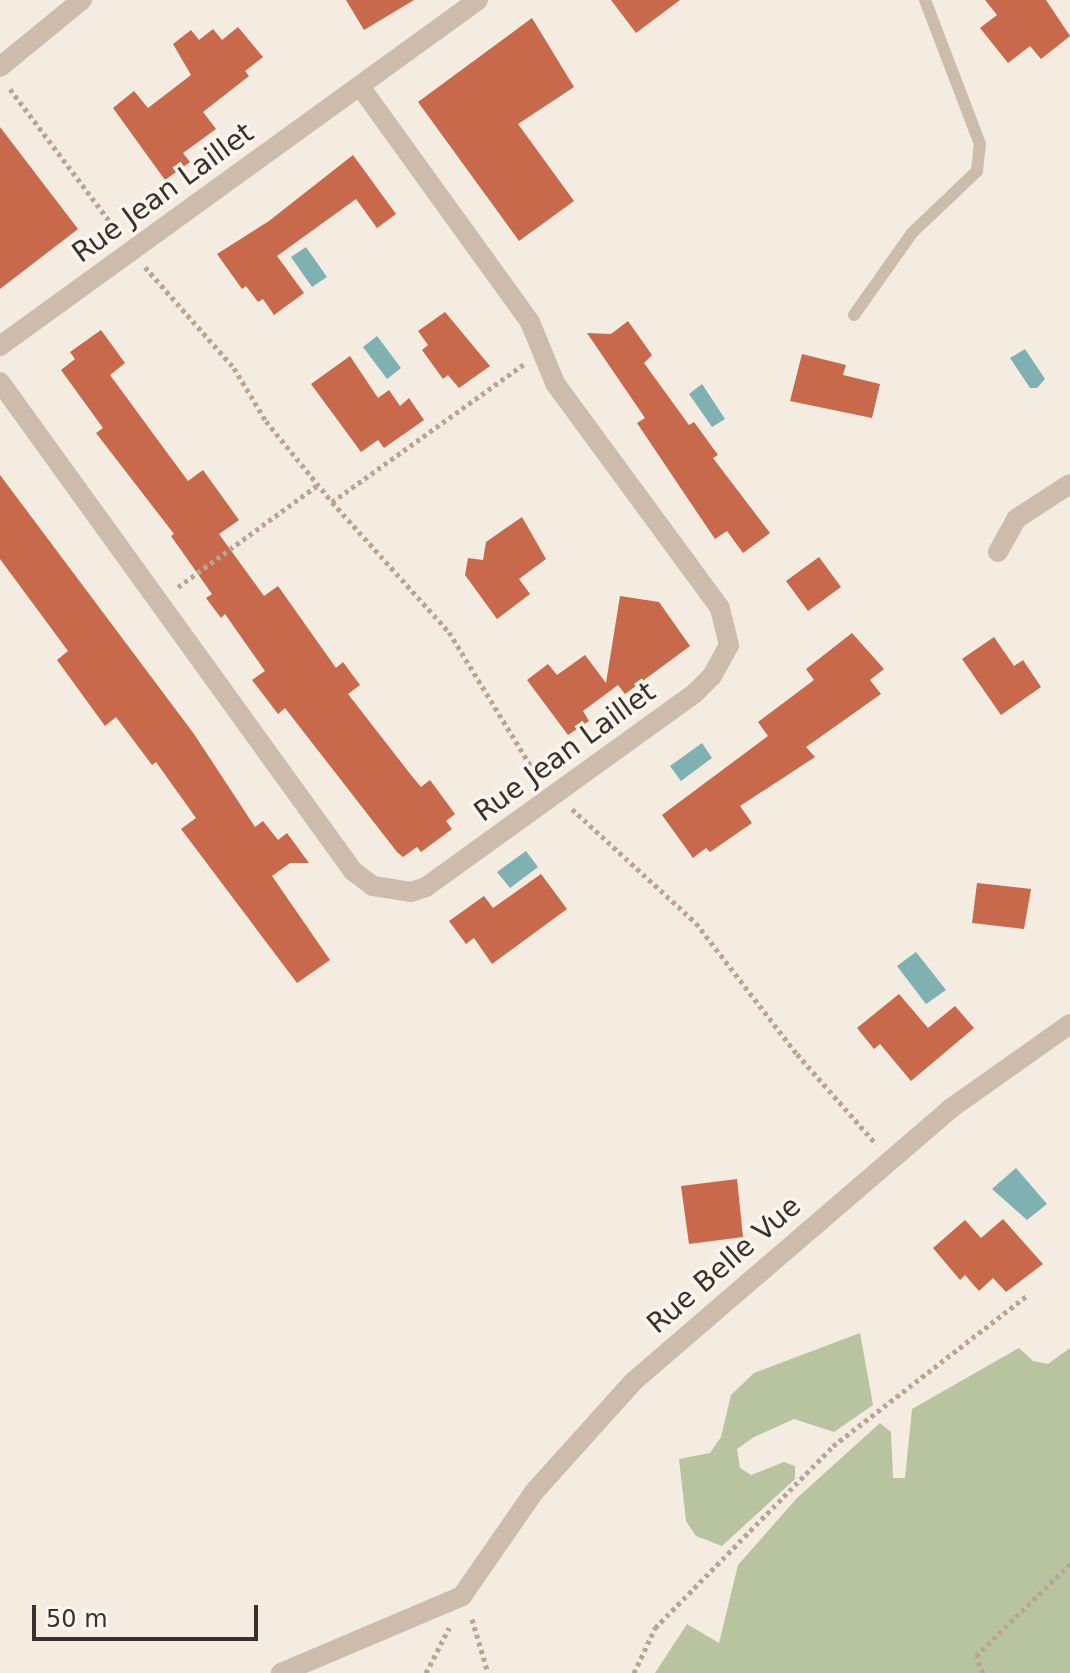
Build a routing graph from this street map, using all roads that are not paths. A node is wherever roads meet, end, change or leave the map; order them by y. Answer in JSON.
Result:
{"nodes":[{"id":1,"x":82,"y":0,"type":"edge"},
{"id":2,"x":478,"y":0,"type":"edge"},
{"id":3,"x":925,"y":0,"type":"edge"},
{"id":4,"x":0,"y":67,"type":"edge"},
{"id":5,"x":360,"y":86,"type":"junction"},
{"id":6,"x":854,"y":315,"type":"dead end"},
{"id":7,"x":0,"y":346,"type":"edge"},
{"id":8,"x":0,"y":382,"type":"edge"},
{"id":9,"x":1070,"y":484,"type":"edge"},
{"id":10,"x":998,"y":552,"type":"dead end"},
{"id":11,"x":1070,"y":1024,"type":"edge"},
{"id":12,"x":281,"y":1673,"type":"edge"}],
"edges":[{"from":1,"to":4,"type":"street"},
{"from":2,"to":5,"type":"street","name":"Rue Jean Laillet"},
{"from":3,"to":6,"type":"lane"},
{"from":5,"to":7,"type":"street","name":"Rue Jean Laillet"},
{"from":5,"to":8,"type":"street","name":"Rue Jean Laillet"},
{"from":9,"to":10,"type":"street"},
{"from":11,"to":12,"type":"street","name":"Rue Belle Vue"}]}
